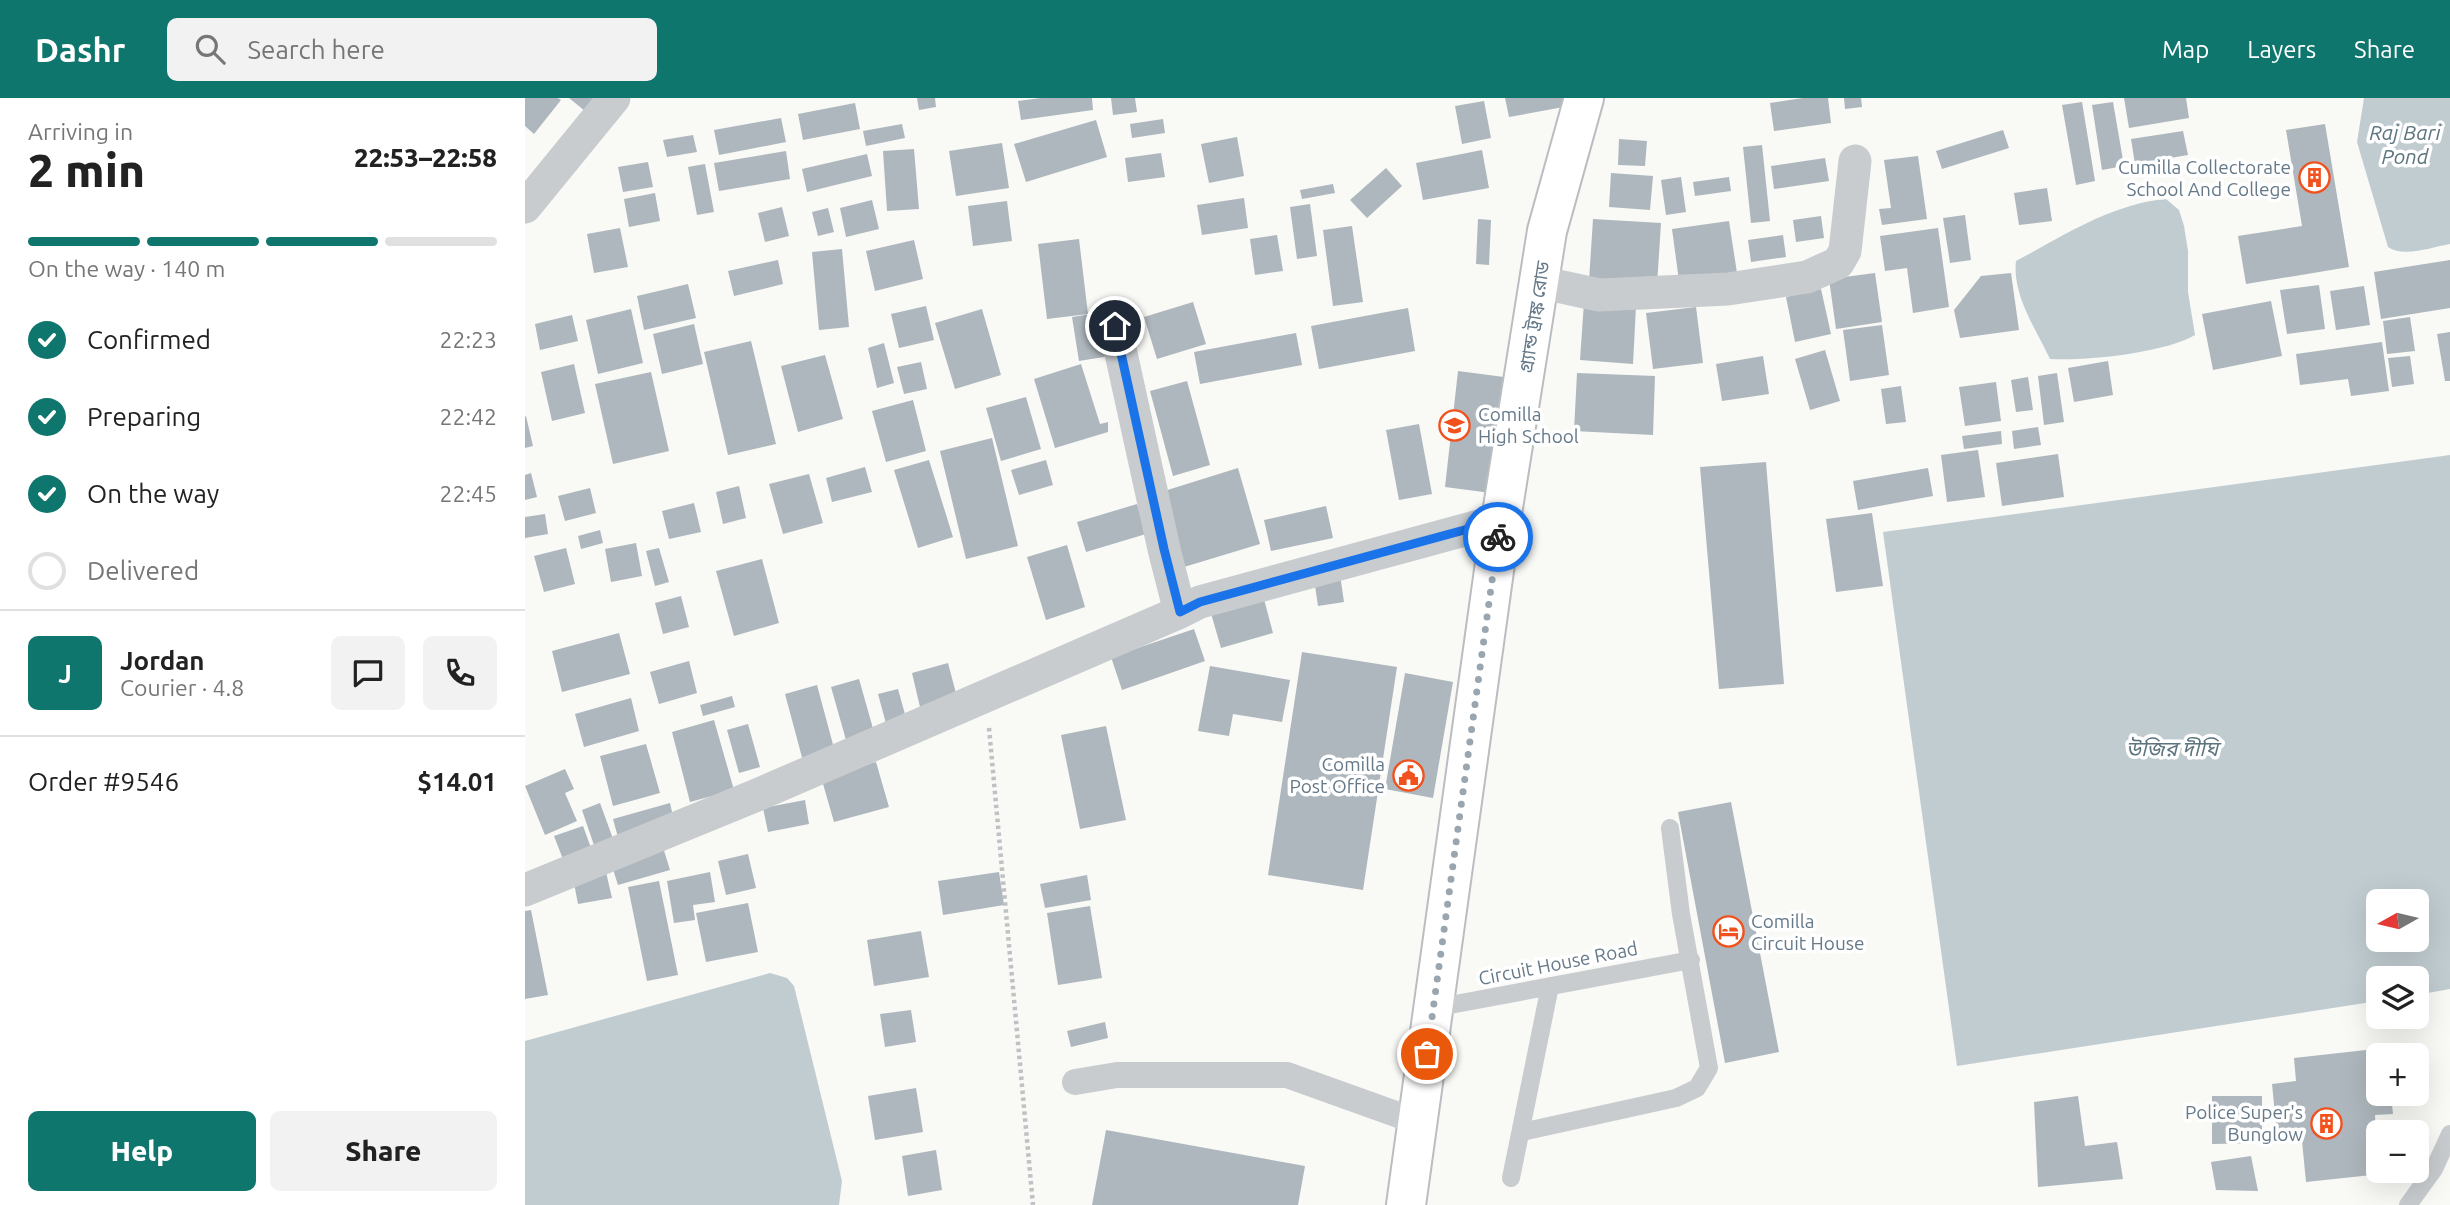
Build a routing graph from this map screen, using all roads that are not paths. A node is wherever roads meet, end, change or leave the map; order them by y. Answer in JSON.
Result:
{"nodes":[{"id":1,"x":614,"y":98,"type":"edge"},
{"id":2,"x":1584,"y":98,"type":"edge"},
{"id":3,"x":1855,"y":161,"type":"dead end"},
{"id":4,"x":525,"y":207,"type":"edge"},
{"id":5,"x":1539,"y":282,"type":"junction"},
{"id":6,"x":1115,"y":326,"type":"dead end"},
{"id":7,"x":1501,"y":520,"type":"junction"},
{"id":8,"x":1180,"y":612,"type":"junction"},
{"id":9,"x":1670,"y":828,"type":"dead end"},
{"id":10,"x":525,"y":890,"type":"edge"},
{"id":11,"x":1691,"y":960,"type":"junction"},
{"id":12,"x":1550,"y":986,"type":"junction"},
{"id":13,"x":1434,"y":1008,"type":"junction"},
{"id":14,"x":1075,"y":1082,"type":"dead end"},
{"id":15,"x":1418,"y":1122,"type":"junction"},
{"id":16,"x":1522,"y":1132,"type":"junction"},
{"id":17,"x":2450,"y":1134,"type":"edge"},
{"id":18,"x":1511,"y":1178,"type":"dead end"},
{"id":19,"x":1406,"y":1205,"type":"edge"},
{"id":20,"x":2408,"y":1205,"type":"edge"}],
"edges":[{"from":1,"to":4,"type":"street"},
{"from":2,"to":5,"type":"highway","name":"গ্র্যান্ড ট্রাঙ্ক রোড"},
{"from":3,"to":5,"type":"street"},
{"from":5,"to":7,"type":"highway","name":"গ্র্যান্ড ট্রাঙ্ক রোড"},
{"from":6,"to":8,"type":"street"},
{"from":7,"to":8,"type":"street"},
{"from":7,"to":13,"type":"highway","name":"গ্র্যান্ড ট্রাঙ্ক রোড"},
{"from":8,"to":10,"type":"street"},
{"from":9,"to":11,"type":"lane"},
{"from":11,"to":12,"type":"lane","name":"Circuit House Road"},
{"from":11,"to":16,"type":"lane"},
{"from":12,"to":13,"type":"lane","name":"Circuit House Road"},
{"from":12,"to":16,"type":"lane"},
{"from":13,"to":15,"type":"highway","name":"গ্র্যান্ড ট্রাঙ্ক রোড"},
{"from":14,"to":15,"type":"street"},
{"from":15,"to":19,"type":"highway","name":"গ্র্যান্ড ট্রাঙ্ক রোড"},
{"from":16,"to":18,"type":"lane"},
{"from":17,"to":20,"type":"lane"}]}
